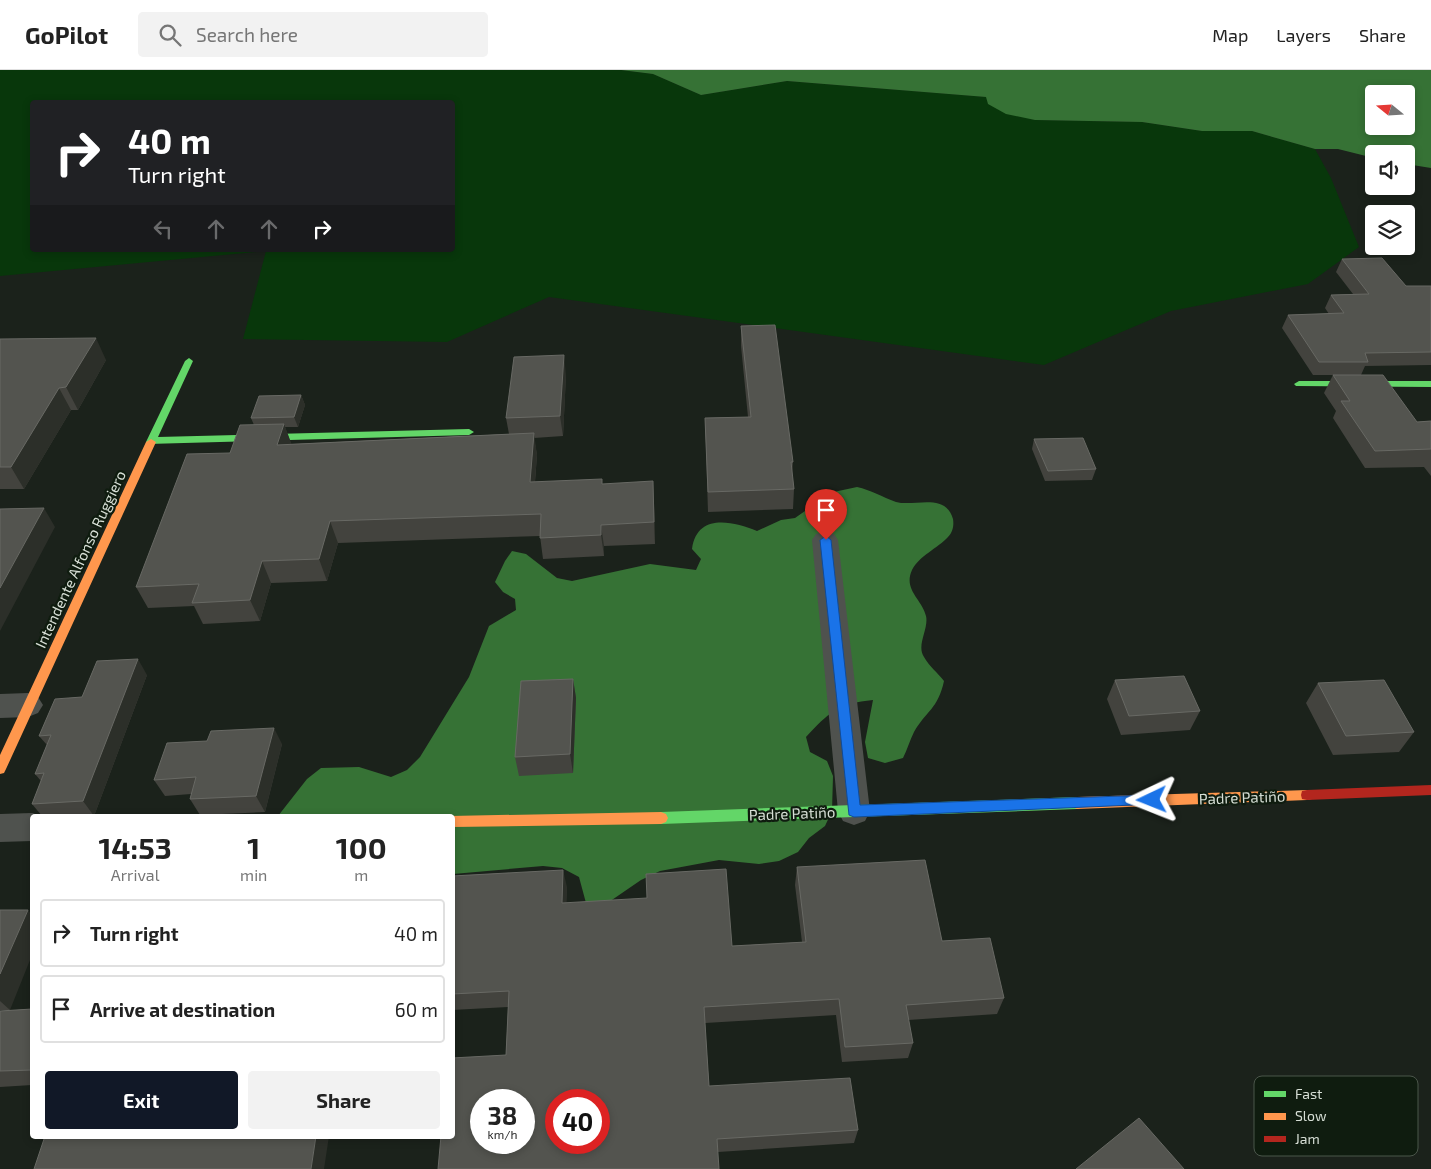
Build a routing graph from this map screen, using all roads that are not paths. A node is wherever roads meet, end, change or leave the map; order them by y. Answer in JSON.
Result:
{"nodes":[{"id":1,"x":189,"y":362,"type":"dead end"},
{"id":2,"x":1299,"y":384,"type":"dead end"},
{"id":3,"x":1431,"y":384,"type":"edge"},
{"id":4,"x":469,"y":432,"type":"dead end"},
{"id":5,"x":153,"y":440,"type":"junction"},
{"id":6,"x":826,"y":540,"type":"dead end"},
{"id":7,"x":14,"y":706,"type":"edge"},
{"id":8,"x":0,"y":769,"type":"edge"},
{"id":9,"x":1431,"y":790,"type":"edge"},
{"id":10,"x":854,"y":811,"type":"junction"},
{"id":11,"x":455,"y":821,"type":"edge"},
{"id":12,"x":30,"y":827,"type":"edge"},
{"id":13,"x":0,"y":828,"type":"edge"}],
"edges":[{"from":1,"to":5,"type":"street","name":"Intendente Alfonso Ruggiero"},
{"from":2,"to":3,"type":"street"},
{"from":4,"to":5,"type":"street"},
{"from":5,"to":7,"type":"street","name":"Intendente Alfonso Ruggiero"},
{"from":6,"to":10,"type":"street"},
{"from":7,"to":8,"type":"street","name":"Intendente Alfonso Ruggiero"},
{"from":9,"to":10,"type":"street","name":"Padre Patiño"},
{"from":10,"to":11,"type":"street","name":"Padre Patiño"},
{"from":12,"to":13,"type":"street"}]}
